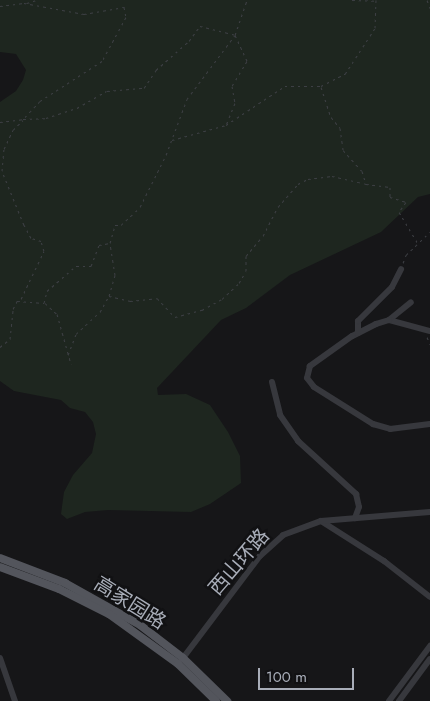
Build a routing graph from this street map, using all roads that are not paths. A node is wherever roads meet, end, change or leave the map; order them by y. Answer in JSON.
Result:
{"nodes":[{"id":1,"x":401,"y":269,"type":"road end"},
{"id":2,"x":411,"y":302,"type":"dead end"},
{"id":3,"x":389,"y":320,"type":"junction"},
{"id":4,"x":427,"y":331,"type":"edge"},
{"id":5,"x":358,"y":333,"type":"junction"},
{"id":6,"x":272,"y":382,"type":"dead end"},
{"id":7,"x":430,"y":424,"type":"edge"},
{"id":8,"x":430,"y":512,"type":"edge"},
{"id":9,"x":355,"y":518,"type":"junction"},
{"id":10,"x":321,"y":522,"type":"junction"},
{"id":11,"x":0,"y":558,"type":"edge"},
{"id":12,"x":0,"y":567,"type":"edge"},
{"id":13,"x":430,"y":597,"type":"edge"},
{"id":14,"x":430,"y":646,"type":"edge"},
{"id":15,"x":0,"y":658,"type":"edge"},
{"id":16,"x":183,"y":658,"type":"junction"},
{"id":17,"x":430,"y":658,"type":"edge"},
{"id":18,"x":15,"y":701,"type":"edge"},
{"id":19,"x":216,"y":701,"type":"edge"},
{"id":20,"x":227,"y":701,"type":"edge"},
{"id":21,"x":389,"y":701,"type":"edge"},
{"id":22,"x":399,"y":701,"type":"edge"}],
"edges":[{"from":1,"to":5,"type":"street"},
{"from":2,"to":3,"type":"street"},
{"from":3,"to":4,"type":"street"},
{"from":3,"to":5,"type":"street"},
{"from":5,"to":7,"type":"street"},
{"from":6,"to":9,"type":"street"},
{"from":8,"to":9,"type":"street","name":"西山环路"},
{"from":9,"to":10,"type":"street","name":"西山环路"},
{"from":10,"to":13,"type":"street"},
{"from":10,"to":16,"type":"street","name":"西山环路"},
{"from":11,"to":16,"type":"main road","name":"高家园路"},
{"from":12,"to":19,"type":"main road","name":"高家园路"},
{"from":14,"to":21,"type":"street"},
{"from":15,"to":18,"type":"street"},
{"from":16,"to":20,"type":"main road","name":"高家园路"},
{"from":17,"to":22,"type":"street"}]}
